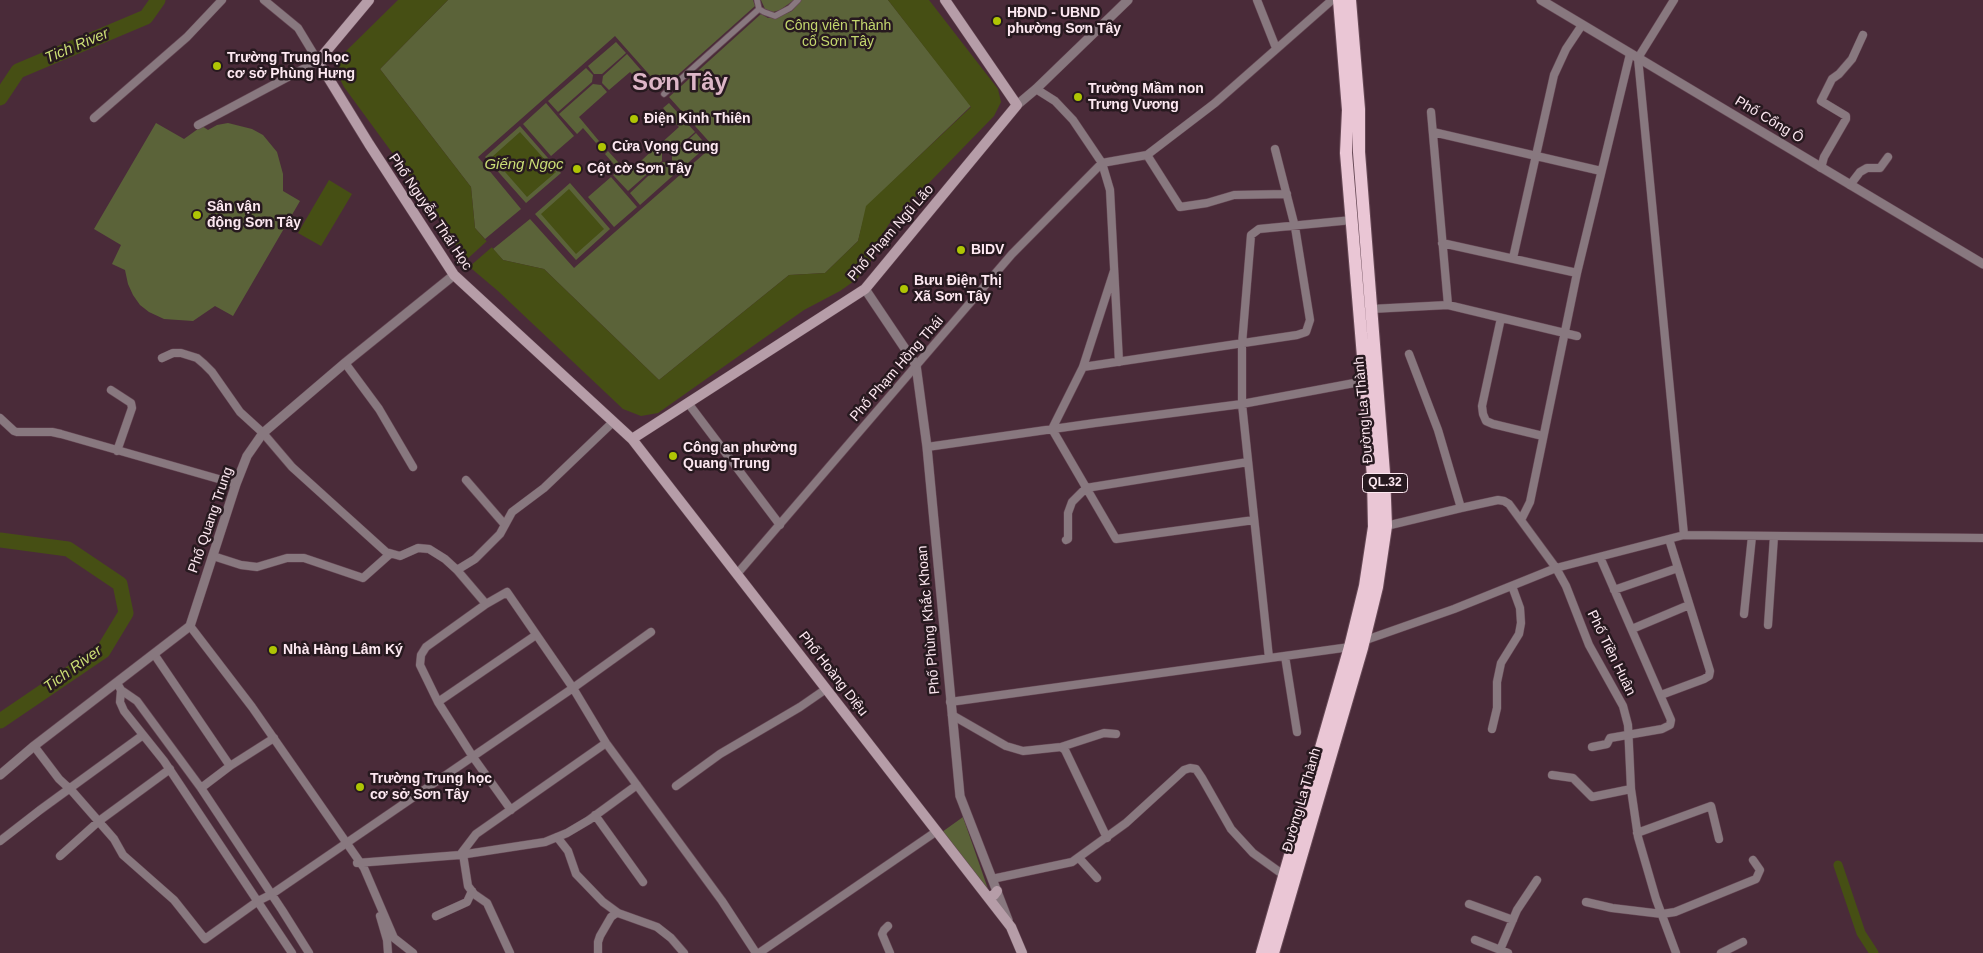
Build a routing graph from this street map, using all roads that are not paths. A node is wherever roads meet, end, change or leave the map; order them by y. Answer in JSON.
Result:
{"nodes":[{"id":1,"x":222,"y":0,"type":"edge"},
{"id":2,"x":264,"y":0,"type":"edge"},
{"id":3,"x":369,"y":0,"type":"edge"},
{"id":4,"x":757,"y":0,"type":"edge"},
{"id":5,"x":798,"y":0,"type":"edge"},
{"id":6,"x":945,"y":0,"type":"edge"},
{"id":7,"x":1128,"y":0,"type":"edge"},
{"id":8,"x":1257,"y":0,"type":"edge"},
{"id":9,"x":1332,"y":0,"type":"edge"},
{"id":10,"x":1339,"y":0,"type":"edge"},
{"id":11,"x":1350,"y":0,"type":"edge"},
{"id":12,"x":1541,"y":0,"type":"edge"},
{"id":13,"x":1674,"y":0,"type":"edge"},
{"id":14,"x":760,"y":9,"type":"junction"},
{"id":15,"x":1582,"y":25,"type":"junction"},
{"id":16,"x":1863,"y":35,"type":"dead end"},
{"id":17,"x":1276,"y":48,"type":"junction"},
{"id":18,"x":1634,"y":56,"type":"junction"},
{"id":19,"x":318,"y":61,"type":"junction"},
{"id":20,"x":1036,"y":89,"type":"junction"},
{"id":21,"x":664,"y":94,"type":"dead end"},
{"id":22,"x":1017,"y":105,"type":"junction"},
{"id":23,"x":1431,"y":112,"type":"dead end"},
{"id":24,"x":94,"y":118,"type":"dead end"},
{"id":25,"x":198,"y":125,"type":"dead end"},
{"id":26,"x":1433,"y":132,"type":"junction"},
{"id":27,"x":1275,"y":149,"type":"dead end"},
{"id":28,"x":1147,"y":155,"type":"junction"},
{"id":29,"x":1536,"y":156,"type":"junction"},
{"id":30,"x":1888,"y":156,"type":"dead end"},
{"id":31,"x":1102,"y":163,"type":"junction"},
{"id":32,"x":1821,"y":168,"type":"junction"},
{"id":33,"x":1601,"y":171,"type":"junction"},
{"id":34,"x":1850,"y":185,"type":"junction"},
{"id":35,"x":1286,"y":194,"type":"junction"},
{"id":36,"x":1352,"y":220,"type":"junction"},
{"id":37,"x":1294,"y":224,"type":"junction"},
{"id":38,"x":1442,"y":243,"type":"junction"},
{"id":39,"x":1513,"y":258,"type":"junction"},
{"id":40,"x":1983,"y":264,"type":"edge"},
{"id":41,"x":1114,"y":271,"type":"junction"},
{"id":42,"x":1577,"y":273,"type":"junction"},
{"id":43,"x":454,"y":275,"type":"junction"},
{"id":44,"x":865,"y":289,"type":"junction"},
{"id":45,"x":1448,"y":305,"type":"junction"},
{"id":46,"x":1371,"y":309,"type":"junction"},
{"id":47,"x":1501,"y":318,"type":"junction"},
{"id":48,"x":1565,"y":333,"type":"junction"},
{"id":49,"x":1577,"y":336,"type":"dead end"},
{"id":50,"x":1242,"y":344,"type":"junction"},
{"id":51,"x":1409,"y":354,"type":"dead end"},
{"id":52,"x":162,"y":358,"type":"dead end"},
{"id":53,"x":1119,"y":362,"type":"junction"},
{"id":54,"x":345,"y":363,"type":"junction"},
{"id":55,"x":916,"y":365,"type":"junction"},
{"id":56,"x":1083,"y":367,"type":"junction"},
{"id":57,"x":1365,"y":381,"type":"junction"},
{"id":58,"x":111,"y":390,"type":"dead end"},
{"id":59,"x":688,"y":403,"type":"junction"},
{"id":60,"x":1242,"y":404,"type":"junction"},
{"id":61,"x":0,"y":418,"type":"edge"},
{"id":62,"x":613,"y":422,"type":"junction"},
{"id":63,"x":1052,"y":429,"type":"junction"},
{"id":64,"x":263,"y":434,"type":"junction"},
{"id":65,"x":1543,"y":436,"type":"junction"},
{"id":66,"x":632,"y":439,"type":"junction"},
{"id":67,"x":927,"y":447,"type":"junction"},
{"id":68,"x":117,"y":451,"type":"junction"},
{"id":69,"x":1248,"y":462,"type":"junction"},
{"id":70,"x":414,"y":467,"type":"dead end"},
{"id":71,"x":466,"y":480,"type":"dead end"},
{"id":72,"x":236,"y":484,"type":"junction"},
{"id":73,"x":1086,"y":488,"type":"junction"},
{"id":74,"x":1460,"y":508,"type":"junction"},
{"id":75,"x":1254,"y":520,"type":"junction"},
{"id":76,"x":1521,"y":520,"type":"junction"},
{"id":77,"x":505,"y":525,"type":"junction"},
{"id":78,"x":780,"y":525,"type":"junction"},
{"id":79,"x":1386,"y":526,"type":"junction"},
{"id":80,"x":1684,"y":535,"type":"junction"},
{"id":81,"x":1752,"y":536,"type":"junction"},
{"id":82,"x":1774,"y":536,"type":"junction"},
{"id":83,"x":1983,"y":538,"type":"edge"},
{"id":84,"x":1669,"y":539,"type":"junction"},
{"id":85,"x":1066,"y":540,"type":"dead end"},
{"id":86,"x":390,"y":554,"type":"junction"},
{"id":87,"x":213,"y":556,"type":"junction"},
{"id":88,"x":1600,"y":557,"type":"junction"},
{"id":89,"x":1556,"y":568,"type":"junction"},
{"id":90,"x":1678,"y":568,"type":"junction"},
{"id":91,"x":457,"y":570,"type":"junction"},
{"id":92,"x":737,"y":574,"type":"junction"},
{"id":93,"x":1512,"y":586,"type":"junction"},
{"id":94,"x":1614,"y":590,"type":"junction"},
{"id":95,"x":486,"y":604,"type":"junction"},
{"id":96,"x":1689,"y":605,"type":"junction"},
{"id":97,"x":1744,"y":614,"type":"dead end"},
{"id":98,"x":1768,"y":625,"type":"dead end"},
{"id":99,"x":190,"y":626,"type":"junction"},
{"id":100,"x":1632,"y":629,"type":"junction"},
{"id":101,"x":651,"y":632,"type":"dead end"},
{"id":102,"x":536,"y":635,"type":"junction"},
{"id":103,"x":1363,"y":641,"type":"junction"},
{"id":104,"x":1350,"y":647,"type":"junction"},
{"id":105,"x":154,"y":654,"type":"junction"},
{"id":106,"x":1285,"y":656,"type":"junction"},
{"id":107,"x":1269,"y":658,"type":"junction"},
{"id":108,"x":119,"y":686,"type":"junction"},
{"id":109,"x":573,"y":688,"type":"junction"},
{"id":110,"x":826,"y":688,"type":"junction"},
{"id":111,"x":1661,"y":696,"type":"junction"},
{"id":112,"x":438,"y":702,"type":"junction"},
{"id":113,"x":950,"y":702,"type":"junction"},
{"id":114,"x":952,"y":715,"type":"junction"},
{"id":115,"x":1492,"y":729,"type":"dead end"},
{"id":116,"x":1297,"y":732,"type":"dead end"},
{"id":117,"x":1116,"y":734,"type":"dead end"},
{"id":118,"x":143,"y":735,"type":"junction"},
{"id":119,"x":1629,"y":735,"type":"junction"},
{"id":120,"x":274,"y":738,"type":"junction"},
{"id":121,"x":606,"y":743,"type":"junction"},
{"id":122,"x":34,"y":746,"type":"junction"},
{"id":123,"x":1592,"y":746,"type":"dead end"},
{"id":124,"x":1061,"y":748,"type":"junction"},
{"id":125,"x":472,"y":757,"type":"junction"},
{"id":126,"x":230,"y":766,"type":"junction"},
{"id":127,"x":170,"y":769,"type":"junction"},
{"id":128,"x":0,"y":775,"type":"edge"},
{"id":129,"x":1552,"y":775,"type":"dead end"},
{"id":130,"x":637,"y":785,"type":"junction"},
{"id":131,"x":676,"y":786,"type":"dead end"},
{"id":132,"x":201,"y":788,"type":"junction"},
{"id":133,"x":70,"y":789,"type":"junction"},
{"id":134,"x":1631,"y":789,"type":"junction"},
{"id":135,"x":512,"y":810,"type":"junction"},
{"id":136,"x":595,"y":816,"type":"junction"},
{"id":137,"x":99,"y":821,"type":"junction"},
{"id":138,"x":937,"y":831,"type":"junction"},
{"id":139,"x":1637,"y":833,"type":"junction"},
{"id":140,"x":557,"y":837,"type":"junction"},
{"id":141,"x":1107,"y":838,"type":"junction"},
{"id":142,"x":1719,"y":839,"type":"dead end"},
{"id":143,"x":0,"y":841,"type":"edge"},
{"id":144,"x":347,"y":843,"type":"junction"},
{"id":145,"x":461,"y":854,"type":"junction"},
{"id":146,"x":60,"y":856,"type":"dead end"},
{"id":147,"x":1079,"y":858,"type":"junction"},
{"id":148,"x":1753,"y":860,"type":"dead end"},
{"id":149,"x":360,"y":862,"type":"junction"},
{"id":150,"x":1285,"y":876,"type":"junction"},
{"id":151,"x":1097,"y":878,"type":"dead end"},
{"id":152,"x":992,"y":879,"type":"junction"},
{"id":153,"x":1537,"y":880,"type":"dead end"},
{"id":154,"x":643,"y":882,"type":"dead end"},
{"id":155,"x":472,"y":891,"type":"junction"},
{"id":156,"x":272,"y":894,"type":"junction"},
{"id":157,"x":992,"y":894,"type":"junction"},
{"id":158,"x":258,"y":901,"type":"junction"},
{"id":159,"x":1586,"y":902,"type":"dead end"},
{"id":160,"x":1469,"y":904,"type":"dead end"},
{"id":161,"x":618,"y":913,"type":"junction"},
{"id":162,"x":1662,"y":914,"type":"junction"},
{"id":163,"x":436,"y":916,"type":"dead end"},
{"id":164,"x":1513,"y":920,"type":"junction"},
{"id":165,"x":888,"y":926,"type":"dead end"},
{"id":166,"x":1475,"y":940,"type":"dead end"},
{"id":167,"x":1743,"y":942,"type":"dead end"},
{"id":168,"x":1500,"y":950,"type":"junction"},
{"id":169,"x":292,"y":953,"type":"edge"},
{"id":170,"x":309,"y":953,"type":"edge"},
{"id":171,"x":388,"y":953,"type":"edge"},
{"id":172,"x":412,"y":953,"type":"edge"},
{"id":173,"x":510,"y":953,"type":"edge"},
{"id":174,"x":598,"y":953,"type":"edge"},
{"id":175,"x":684,"y":953,"type":"edge"},
{"id":176,"x":758,"y":953,"type":"edge"},
{"id":177,"x":890,"y":953,"type":"edge"},
{"id":178,"x":1022,"y":953,"type":"edge"},
{"id":179,"x":1262,"y":953,"type":"edge"},
{"id":180,"x":1273,"y":953,"type":"edge"},
{"id":181,"x":1508,"y":953,"type":"edge"},
{"id":182,"x":1676,"y":953,"type":"edge"},
{"id":183,"x":1721,"y":953,"type":"edge"}],
"edges":[{"from":1,"to":24,"type":"street"},
{"from":2,"to":19,"type":"street"},
{"from":3,"to":19,"type":"main road"},
{"from":4,"to":14,"type":"street"},
{"from":5,"to":14,"type":"street"},
{"from":6,"to":22,"type":"main road"},
{"from":7,"to":20,"type":"street"},
{"from":8,"to":17,"type":"street"},
{"from":9,"to":17,"type":"street"},
{"from":10,"to":36,"type":"highway","name":"Đường La Thành","number":"QL.32"},
{"from":11,"to":46,"type":"highway","name":"Đường La Thành","number":"QL.32"},
{"from":12,"to":15,"type":"street","name":"Phố Cổng Ô"},
{"from":13,"to":18,"type":"street"},
{"from":14,"to":21,"type":"street"},
{"from":15,"to":18,"type":"street","name":"Phố Cổng Ô"},
{"from":15,"to":29,"type":"street"},
{"from":16,"to":32,"type":"street"},
{"from":17,"to":28,"type":"street"},
{"from":18,"to":32,"type":"street","name":"Phố Cổng Ô"},
{"from":18,"to":33,"type":"street"},
{"from":18,"to":80,"type":"street"},
{"from":19,"to":25,"type":"street"},
{"from":19,"to":43,"type":"main road","name":"Phố Nguyễn Thái Học"},
{"from":20,"to":22,"type":"street"},
{"from":20,"to":31,"type":"street"},
{"from":22,"to":44,"type":"main road","name":"Phố Phạm Ngũ Lão"},
{"from":23,"to":26,"type":"street"},
{"from":26,"to":29,"type":"street"},
{"from":26,"to":38,"type":"street"},
{"from":27,"to":35,"type":"street"},
{"from":28,"to":31,"type":"street"},
{"from":28,"to":35,"type":"street"},
{"from":29,"to":33,"type":"street"},
{"from":29,"to":39,"type":"street"},
{"from":30,"to":34,"type":"street"},
{"from":31,"to":41,"type":"street"},
{"from":31,"to":55,"type":"street","name":"Phố Phạm Hồng Thái"},
{"from":32,"to":34,"type":"street","name":"Phố Cổng Ô"},
{"from":33,"to":42,"type":"street"},
{"from":34,"to":40,"type":"street","name":"Phố Cổng Ô"},
{"from":35,"to":37,"type":"street"},
{"from":36,"to":37,"type":"street"},
{"from":36,"to":57,"type":"highway","name":"Đường La Thành","number":"QL.32"},
{"from":37,"to":50,"type":"street"},
{"from":37,"to":50,"type":"street"},
{"from":38,"to":39,"type":"street"},
{"from":38,"to":45,"type":"street"},
{"from":39,"to":42,"type":"street"},
{"from":41,"to":53,"type":"street"},
{"from":41,"to":56,"type":"street"},
{"from":42,"to":48,"type":"street"},
{"from":43,"to":54,"type":"street","name":"Phố Quang Trung"},
{"from":43,"to":62,"type":"main road","name":"Phố Nguyễn Thái Học"},
{"from":44,"to":55,"type":"street","name":"Phố Phùng Khắc Khoan"},
{"from":44,"to":59,"type":"main road","name":"Phố Phạm Ngũ Lão"},
{"from":45,"to":46,"type":"street"},
{"from":45,"to":47,"type":"street"},
{"from":46,"to":79,"type":"highway","name":"Đường La Thành","number":"QL.32"},
{"from":47,"to":48,"type":"street"},
{"from":47,"to":65,"type":"street"},
{"from":48,"to":49,"type":"street"},
{"from":48,"to":65,"type":"street"},
{"from":50,"to":53,"type":"street"},
{"from":50,"to":60,"type":"street"},
{"from":51,"to":74,"type":"street"},
{"from":52,"to":64,"type":"street"},
{"from":53,"to":56,"type":"street"},
{"from":54,"to":64,"type":"street","name":"Phố Quang Trung"},
{"from":54,"to":70,"type":"street"},
{"from":55,"to":67,"type":"street","name":"Phố Phùng Khắc Khoan"},
{"from":55,"to":78,"type":"street","name":"Phố Phạm Hồng Thái"},
{"from":56,"to":63,"type":"street"},
{"from":57,"to":60,"type":"street"},
{"from":57,"to":104,"type":"highway","name":"Đường La Thành","number":"QL.32"},
{"from":58,"to":68,"type":"street"},
{"from":59,"to":66,"type":"main road","name":"Phố Phạm Ngũ Lão"},
{"from":59,"to":78,"type":"street"},
{"from":60,"to":63,"type":"street"},
{"from":60,"to":69,"type":"street"},
{"from":61,"to":68,"type":"street"},
{"from":62,"to":66,"type":"main road","name":"Phố Nguyễn Thái Học"},
{"from":62,"to":77,"type":"street"},
{"from":63,"to":67,"type":"street"},
{"from":63,"to":73,"type":"street"},
{"from":64,"to":72,"type":"street","name":"Phố Quang Trung"},
{"from":64,"to":86,"type":"street"},
{"from":65,"to":76,"type":"street"},
{"from":66,"to":92,"type":"main road","name":"Phố Hoàng Diệu"},
{"from":67,"to":113,"type":"street","name":"Phố Phùng Khắc Khoan"},
{"from":68,"to":72,"type":"street"},
{"from":69,"to":73,"type":"street"},
{"from":69,"to":75,"type":"street"},
{"from":71,"to":77,"type":"street"},
{"from":72,"to":87,"type":"street","name":"Phố Quang Trung"},
{"from":73,"to":75,"type":"street"},
{"from":73,"to":85,"type":"street"},
{"from":74,"to":76,"type":"street","name":"Phố Tiền Huân"},
{"from":74,"to":79,"type":"street","name":"Phố Tiền Huân"},
{"from":75,"to":107,"type":"street"},
{"from":76,"to":89,"type":"street","name":"Phố Tiền Huân"},
{"from":77,"to":91,"type":"street"},
{"from":78,"to":92,"type":"street","name":"Phố Phạm Hồng Thái"},
{"from":79,"to":103,"type":"highway","name":"Đường La Thành","number":"QL.32"},
{"from":80,"to":81,"type":"street"},
{"from":80,"to":84,"type":"street"},
{"from":81,"to":82,"type":"street"},
{"from":81,"to":97,"type":"street"},
{"from":82,"to":83,"type":"street"},
{"from":82,"to":98,"type":"street"},
{"from":84,"to":88,"type":"street"},
{"from":84,"to":90,"type":"street"},
{"from":86,"to":87,"type":"street"},
{"from":86,"to":91,"type":"street"},
{"from":87,"to":99,"type":"street","name":"Phố Quang Trung"},
{"from":88,"to":89,"type":"street"},
{"from":88,"to":94,"type":"street"},
{"from":89,"to":93,"type":"street"},
{"from":89,"to":119,"type":"street","name":"Phố Tiền Huân"},
{"from":90,"to":94,"type":"street"},
{"from":90,"to":96,"type":"street"},
{"from":91,"to":95,"type":"street"},
{"from":92,"to":110,"type":"main road","name":"Phố Hoàng Diệu"},
{"from":93,"to":103,"type":"street"},
{"from":93,"to":115,"type":"street"},
{"from":94,"to":100,"type":"street"},
{"from":95,"to":102,"type":"street"},
{"from":95,"to":112,"type":"street"},
{"from":96,"to":100,"type":"street"},
{"from":96,"to":111,"type":"street"},
{"from":99,"to":105,"type":"street"},
{"from":99,"to":120,"type":"street"},
{"from":100,"to":111,"type":"street"},
{"from":101,"to":109,"type":"street"},
{"from":102,"to":109,"type":"street"},
{"from":102,"to":112,"type":"street"},
{"from":103,"to":180,"type":"highway","name":"Đường La Thành","number":"QL.32"},
{"from":104,"to":106,"type":"street"},
{"from":104,"to":150,"type":"highway","name":"Đường La Thành","number":"QL.32"},
{"from":105,"to":108,"type":"street"},
{"from":105,"to":126,"type":"street"},
{"from":106,"to":107,"type":"street"},
{"from":106,"to":116,"type":"street"},
{"from":107,"to":113,"type":"street"},
{"from":108,"to":118,"type":"street"},
{"from":108,"to":122,"type":"street"},
{"from":108,"to":132,"type":"street"},
{"from":109,"to":121,"type":"street"},
{"from":109,"to":125,"type":"street"},
{"from":110,"to":131,"type":"street"},
{"from":110,"to":138,"type":"main road","name":"Phố Hoàng Diệu"},
{"from":111,"to":119,"type":"street"},
{"from":112,"to":125,"type":"street"},
{"from":113,"to":114,"type":"street","name":"Phố Phùng Khắc Khoan"},
{"from":114,"to":124,"type":"street"},
{"from":114,"to":152,"type":"street","name":"Phố Phùng Khắc Khoan"},
{"from":117,"to":124,"type":"street"},
{"from":118,"to":127,"type":"street"},
{"from":118,"to":133,"type":"street"},
{"from":119,"to":123,"type":"street"},
{"from":119,"to":134,"type":"street","name":"Phố Tiền Huân"},
{"from":120,"to":126,"type":"street"},
{"from":120,"to":144,"type":"street"},
{"from":121,"to":130,"type":"street"},
{"from":121,"to":135,"type":"street"},
{"from":122,"to":128,"type":"street"},
{"from":122,"to":133,"type":"street"},
{"from":124,"to":141,"type":"street"},
{"from":125,"to":135,"type":"street"},
{"from":125,"to":144,"type":"street"},
{"from":126,"to":132,"type":"street"},
{"from":127,"to":137,"type":"street"},
{"from":127,"to":158,"type":"street"},
{"from":129,"to":134,"type":"street"},
{"from":130,"to":136,"type":"street"},
{"from":130,"to":176,"type":"street"},
{"from":132,"to":156,"type":"street"},
{"from":133,"to":137,"type":"street"},
{"from":133,"to":143,"type":"street"},
{"from":134,"to":139,"type":"street","name":"Phố Tiền Huân"},
{"from":135,"to":145,"type":"street"},
{"from":136,"to":140,"type":"street"},
{"from":136,"to":154,"type":"street"},
{"from":137,"to":146,"type":"street"},
{"from":137,"to":158,"type":"street"},
{"from":138,"to":157,"type":"main road","name":"Phố Hoàng Diệu"},
{"from":138,"to":176,"type":"street"},
{"from":139,"to":142,"type":"street"},
{"from":139,"to":162,"type":"street","name":"Phố Tiền Huân"},
{"from":140,"to":145,"type":"street"},
{"from":140,"to":161,"type":"street"},
{"from":141,"to":147,"type":"street"},
{"from":141,"to":150,"type":"street"},
{"from":144,"to":149,"type":"street"},
{"from":144,"to":156,"type":"street"},
{"from":145,"to":149,"type":"street"},
{"from":145,"to":155,"type":"street"},
{"from":147,"to":151,"type":"street"},
{"from":147,"to":152,"type":"street"},
{"from":148,"to":162,"type":"street"},
{"from":149,"to":171,"type":"street"},
{"from":149,"to":172,"type":"street"},
{"from":150,"to":179,"type":"highway","name":"Đường La Thành","number":"QL.32"},
{"from":152,"to":157,"type":"street","name":"Phố Phùng Khắc Khoan"},
{"from":153,"to":164,"type":"street"},
{"from":155,"to":163,"type":"street"},
{"from":155,"to":173,"type":"street"},
{"from":156,"to":158,"type":"street"},
{"from":156,"to":170,"type":"street"},
{"from":157,"to":178,"type":"main road","name":"Phố Hoàng Diệu"},
{"from":158,"to":169,"type":"street"},
{"from":159,"to":162,"type":"street"},
{"from":160,"to":164,"type":"street"},
{"from":161,"to":174,"type":"street"},
{"from":161,"to":175,"type":"street"},
{"from":162,"to":182,"type":"street","name":"Phố Tiền Huân"},
{"from":164,"to":168,"type":"street"},
{"from":165,"to":177,"type":"street"},
{"from":166,"to":168,"type":"street"},
{"from":167,"to":183,"type":"street"},
{"from":168,"to":181,"type":"street"}]}
